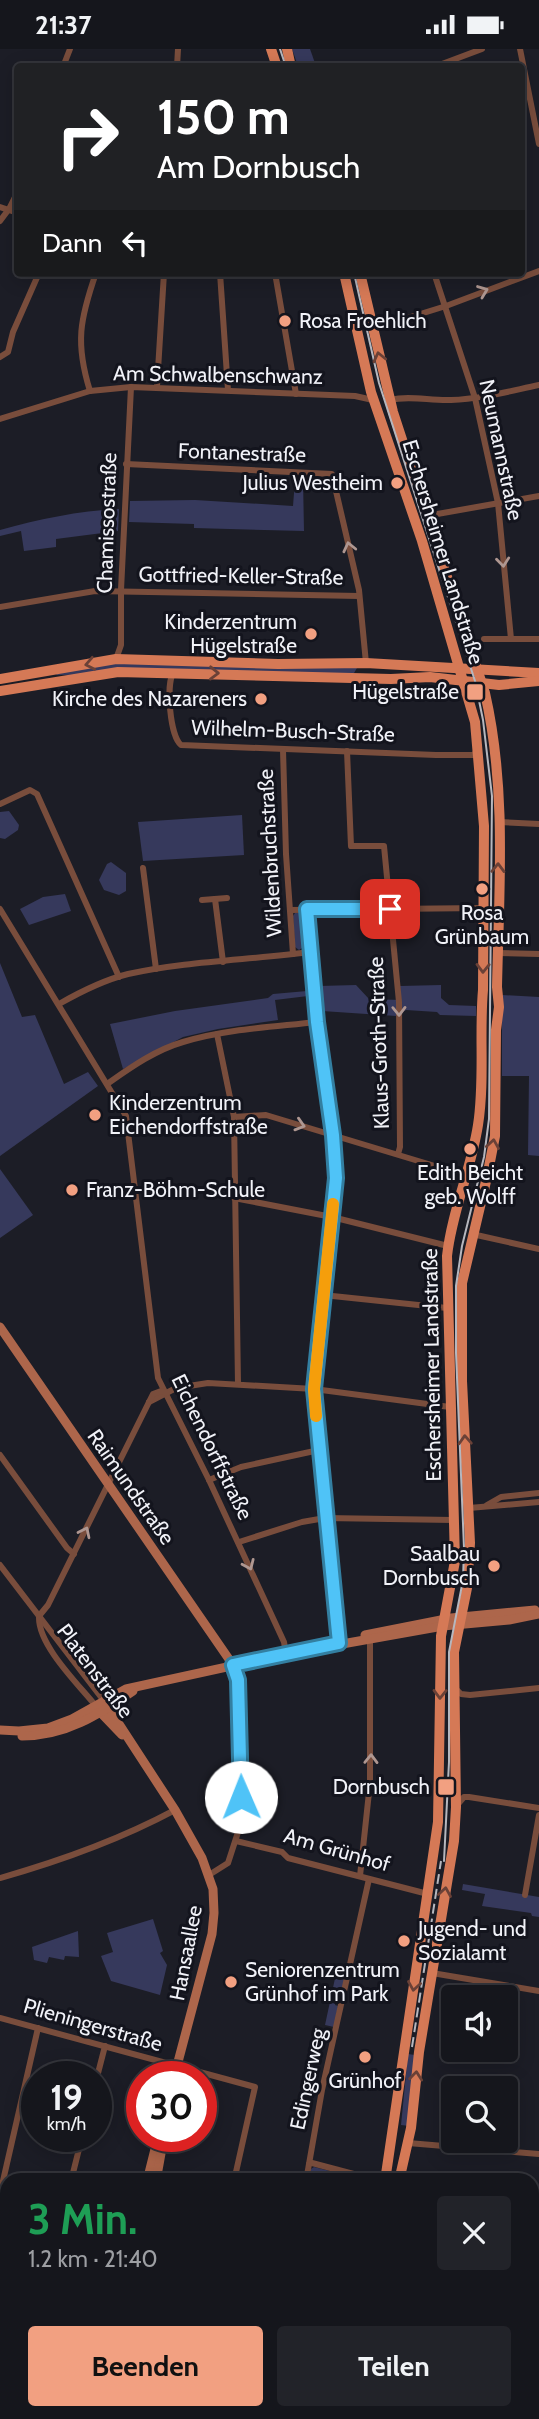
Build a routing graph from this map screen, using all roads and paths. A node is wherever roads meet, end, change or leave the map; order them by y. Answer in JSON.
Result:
{"nodes":[{"id":1,"x":482,"y":49,"type":"edge"},
{"id":2,"x":454,"y":63,"type":"edge"},
{"id":3,"x":525,"y":74,"type":"edge"},
{"id":4,"x":539,"y":144,"type":"edge"},
{"id":5,"x":14,"y":199,"type":"edge"},
{"id":6,"x":0,"y":207,"type":"edge"},
{"id":7,"x":9,"y":209,"type":"junction"},
{"id":8,"x":14,"y":211,"type":"edge"},
{"id":9,"x":0,"y":221,"type":"edge"},
{"id":10,"x":37,"y":277,"type":"edge"},
{"id":11,"x":95,"y":277,"type":"edge"},
{"id":12,"x":164,"y":277,"type":"edge"},
{"id":13,"x":219,"y":277,"type":"edge"},
{"id":14,"x":276,"y":277,"type":"edge"},
{"id":15,"x":345,"y":277,"type":"edge"},
{"id":16,"x":361,"y":277,"type":"edge"},
{"id":17,"x":435,"y":277,"type":"edge"},
{"id":18,"x":523,"y":277,"type":"edge"},
{"id":19,"x":446,"y":306,"type":"junction"},
{"id":20,"x":372,"y":329,"type":"junction"},
{"id":21,"x":0,"y":357,"type":"edge"},
{"id":22,"x":369,"y":382,"type":"junction"},
{"id":23,"x":539,"y":385,"type":"edge"},
{"id":24,"x":157,"y":386,"type":"junction"},
{"id":25,"x":131,"y":387,"type":"junction"},
{"id":26,"x":228,"y":390,"type":"junction"},
{"id":27,"x":90,"y":391,"type":"junction"},
{"id":28,"x":296,"y":394,"type":"junction"},
{"id":29,"x":355,"y":395,"type":"junction"},
{"id":30,"x":475,"y":398,"type":"junction"},
{"id":31,"x":390,"y":400,"type":"junction"},
{"id":32,"x":374,"y":401,"type":"junction"},
{"id":33,"x":0,"y":419,"type":"edge"},
{"id":34,"x":126,"y":464,"type":"junction"},
{"id":35,"x":539,"y":496,"type":"edge"},
{"id":36,"x":498,"y":503,"type":"junction"},
{"id":37,"x":426,"y":516,"type":"junction"},
{"id":38,"x":121,"y":590,"type":"junction"},
{"id":39,"x":359,"y":596,"type":"junction"},
{"id":40,"x":0,"y":607,"type":"edge"},
{"id":41,"x":484,"y":639,"type":"dead end"},
{"id":42,"x":511,"y":639,"type":"junction"},
{"id":43,"x":539,"y":639,"type":"edge"},
{"id":44,"x":116,"y":659,"type":"junction"},
{"id":45,"x":366,"y":663,"type":"junction"},
{"id":46,"x":382,"y":665,"type":"junction"},
{"id":47,"x":55,"y":670,"type":"junction"},
{"id":48,"x":173,"y":673,"type":"junction"},
{"id":49,"x":539,"y":673,"type":"edge"},
{"id":50,"x":352,"y":677,"type":"junction"},
{"id":51,"x":470,"y":677,"type":"junction"},
{"id":52,"x":376,"y":678,"type":"junction"},
{"id":53,"x":0,"y":679,"type":"edge"},
{"id":54,"x":40,"y":679,"type":"junction"},
{"id":55,"x":539,"y":681,"type":"edge"},
{"id":56,"x":56,"y":682,"type":"junction"},
{"id":57,"x":507,"y":684,"type":"junction"},
{"id":58,"x":0,"y":691,"type":"edge"},
{"id":59,"x":492,"y":722,"type":"junction"},
{"id":60,"x":283,"y":750,"type":"junction"},
{"id":61,"x":347,"y":751,"type":"junction"},
{"id":62,"x":478,"y":751,"type":"junction"},
{"id":63,"x":0,"y":804,"type":"edge"},
{"id":64,"x":499,"y":822,"type":"junction"},
{"id":65,"x":539,"y":824,"type":"edge"},
{"id":66,"x":143,"y":868,"type":"dead end"},
{"id":67,"x":227,"y":898,"type":"dead end"},
{"id":68,"x":202,"y":899,"type":"dead end"},
{"id":69,"x":215,"y":899,"type":"junction"},
{"id":70,"x":0,"y":908,"type":"edge"},
{"id":71,"x":484,"y":908,"type":"junction"},
{"id":72,"x":307,"y":909,"type":"junction"},
{"id":73,"x":390,"y":909,"type":"junction"},
{"id":74,"x":290,"y":910,"type":"junction"},
{"id":75,"x":310,"y":952,"type":"junction"},
{"id":76,"x":497,"y":953,"type":"junction"},
{"id":77,"x":293,"y":954,"type":"junction"},
{"id":78,"x":539,"y":954,"type":"edge"},
{"id":79,"x":223,"y":962,"type":"junction"},
{"id":80,"x":156,"y":969,"type":"junction"},
{"id":81,"x":119,"y":977,"type":"junction"},
{"id":82,"x":59,"y":1004,"type":"junction"},
{"id":83,"x":317,"y":1022,"type":"junction"},
{"id":84,"x":217,"y":1034,"type":"junction"},
{"id":85,"x":107,"y":1084,"type":"junction"},
{"id":86,"x":234,"y":1117,"type":"junction"},
{"id":87,"x":333,"y":1135,"type":"junction"},
{"id":88,"x":398,"y":1154,"type":"junction"},
{"id":89,"x":468,"y":1175,"type":"junction"},
{"id":90,"x":234,"y":1198,"type":"junction"},
{"id":91,"x":332,"y":1217,"type":"junction"},
{"id":92,"x":451,"y":1230,"type":"junction"},
{"id":93,"x":472,"y":1235,"type":"junction"},
{"id":94,"x":448,"y":1246,"type":"junction"},
{"id":95,"x":539,"y":1249,"type":"edge"},
{"id":96,"x":323,"y":1295,"type":"junction"},
{"id":97,"x":447,"y":1308,"type":"junction"},
{"id":98,"x":0,"y":1327,"type":"edge"},
{"id":99,"x":158,"y":1378,"type":"junction"},
{"id":100,"x":237,"y":1384,"type":"junction"},
{"id":101,"x":314,"y":1389,"type":"junction"},
{"id":102,"x":167,"y":1393,"type":"junction"},
{"id":103,"x":153,"y":1394,"type":"junction"},
{"id":104,"x":149,"y":1402,"type":"junction"},
{"id":105,"x":450,"y":1407,"type":"junction"},
{"id":106,"x":319,"y":1450,"type":"junction"},
{"id":107,"x":0,"y":1455,"type":"edge"},
{"id":108,"x":209,"y":1480,"type":"junction"},
{"id":109,"x":108,"y":1485,"type":"junction"},
{"id":110,"x":539,"y":1493,"type":"edge"},
{"id":111,"x":539,"y":1502,"type":"edge"},
{"id":112,"x":485,"y":1506,"type":"junction"},
{"id":113,"x":469,"y":1508,"type":"junction"},
{"id":114,"x":325,"y":1518,"type":"junction"},
{"id":115,"x":453,"y":1520,"type":"junction"},
{"id":116,"x":239,"y":1542,"type":"junction"},
{"id":117,"x":74,"y":1554,"type":"junction"},
{"id":118,"x":0,"y":1565,"type":"edge"},
{"id":119,"x":539,"y":1612,"type":"edge"},
{"id":120,"x":39,"y":1616,"type":"junction"},
{"id":121,"x":460,"y":1621,"type":"junction"},
{"id":122,"x":444,"y":1623,"type":"junction"},
{"id":123,"x":370,"y":1640,"type":"junction"},
{"id":124,"x":341,"y":1643,"type":"junction"},
{"id":125,"x":286,"y":1654,"type":"junction"},
{"id":126,"x":233,"y":1665,"type":"junction"},
{"id":127,"x":454,"y":1687,"type":"junction"},
{"id":128,"x":539,"y":1688,"type":"edge"},
{"id":129,"x":102,"y":1707,"type":"junction"},
{"id":130,"x":0,"y":1732,"type":"edge"},
{"id":131,"x":456,"y":1807,"type":"junction"},
{"id":132,"x":539,"y":1808,"type":"edge"},
{"id":133,"x":175,"y":1810,"type":"junction"},
{"id":134,"x":539,"y":1815,"type":"edge"},
{"id":135,"x":236,"y":1841,"type":"junction"},
{"id":136,"x":209,"y":1875,"type":"junction"},
{"id":137,"x":359,"y":1876,"type":"junction"},
{"id":138,"x":0,"y":1878,"type":"edge"},
{"id":139,"x":369,"y":1878,"type":"junction"},
{"id":140,"x":428,"y":1894,"type":"junction"},
{"id":141,"x":525,"y":1895,"type":"dead end"},
{"id":142,"x":432,"y":1973,"type":"junction"},
{"id":143,"x":539,"y":1991,"type":"edge"},
{"id":144,"x":0,"y":2018,"type":"edge"},
{"id":145,"x":38,"y":2028,"type":"junction"},
{"id":146,"x":105,"y":2046,"type":"junction"},
{"id":147,"x":101,"y":2061,"type":"edge"},
{"id":148,"x":149,"y":2061,"type":"edge"},
{"id":149,"x":181,"y":2061,"type":"edge"},
{"id":150,"x":217,"y":2079,"type":"edge"},
{"id":151,"x":398,"y":2143,"type":"junction"},
{"id":152,"x":78,"y":2152,"type":"edge"},
{"id":153,"x":154,"y":2152,"type":"edge"},
{"id":154,"x":161,"y":2152,"type":"edge"},
{"id":155,"x":539,"y":2154,"type":"edge"},
{"id":156,"x":309,"y":2164,"type":"junction"},
{"id":157,"x":5,"y":2173,"type":"edge"},
{"id":158,"x":73,"y":2173,"type":"edge"},
{"id":159,"x":149,"y":2173,"type":"edge"},
{"id":160,"x":157,"y":2173,"type":"edge"},
{"id":161,"x":236,"y":2173,"type":"edge"},
{"id":162,"x":307,"y":2173,"type":"edge"},
{"id":163,"x":352,"y":2173,"type":"edge"},
{"id":164,"x":383,"y":2173,"type":"edge"},
{"id":165,"x":399,"y":2173,"type":"edge"}],
"edges":[{"from":1,"to":2,"type":"street"},
{"from":3,"to":4,"type":"street"},
{"from":5,"to":7,"type":"street"},
{"from":6,"to":7,"type":"street"},
{"from":7,"to":8,"type":"street"},
{"from":7,"to":9,"type":"street"},
{"from":10,"to":21,"type":"street"},
{"from":11,"to":27,"type":"street"},
{"from":12,"to":24,"type":"street"},
{"from":13,"to":26,"type":"street"},
{"from":14,"to":28,"type":"street"},
{"from":15,"to":22,"type":"main road","name":"Eschersheimer Landstraße"},
{"from":16,"to":20,"type":"main road","name":"Eschersheimer Landstraße"},
{"from":17,"to":19,"type":"street","name":"Neumannstraße"},
{"from":19,"to":18,"type":"street","one_way":true},
{"from":19,"to":20,"type":"street"},
{"from":19,"to":30,"type":"street","name":"Neumannstraße"},
{"from":31,"to":20,"type":"main road","name":"Eschersheimer Landstraße","one_way":true},
{"from":22,"to":29,"type":"street"},
{"from":22,"to":32,"type":"main road","name":"Eschersheimer Landstraße"},
{"from":23,"to":30,"type":"street"},
{"from":24,"to":25,"type":"street","name":"Am Schwalbenschwanz"},
{"from":24,"to":26,"type":"street","name":"Am Schwalbenschwanz"},
{"from":25,"to":27,"type":"street","name":"Am Schwalbenschwanz"},
{"from":25,"to":34,"type":"street","name":"Chamissostraße"},
{"from":26,"to":28,"type":"street","name":"Am Schwalbenschwanz"},
{"from":27,"to":33,"type":"street","name":"Am Schwalbenschwanz"},
{"from":28,"to":29,"type":"street","name":"Am Schwalbenschwanz"},
{"from":29,"to":32,"type":"street","name":"Am Schwalbenschwanz"},
{"from":30,"to":31,"type":"street"},
{"from":30,"to":36,"type":"street","name":"Neumannstraße"},
{"from":31,"to":37,"type":"main road","name":"Eschersheimer Landstraße"},
{"from":32,"to":51,"type":"main road","name":"Eschersheimer Landstraße"},
{"from":34,"to":38,"type":"street","name":"Chamissostraße"},
{"from":39,"to":34,"type":"street","name":"Fontanestraße","one_way":true},
{"from":35,"to":36,"type":"street"},
{"from":36,"to":37,"type":"street"},
{"from":36,"to":42,"type":"street","name":"Neumannstraße","one_way":true},
{"from":37,"to":51,"type":"main road","name":"Eschersheimer Landstraße"},
{"from":38,"to":39,"type":"street","name":"Gottfried-Keller-Straße"},
{"from":38,"to":40,"type":"street","name":"Gottfried-Keller-Straße"},
{"from":38,"to":44,"type":"street","name":"Chamissostraße"},
{"from":39,"to":45,"type":"street","name":"Fontanestraße"},
{"from":41,"to":42,"type":"street"},
{"from":42,"to":43,"type":"street"},
{"from":44,"to":45,"type":"main road"},
{"from":44,"to":47,"type":"main road","one_way":true},
{"from":45,"to":46,"type":"main road"},
{"from":45,"to":50,"type":"main road"},
{"from":46,"to":51,"type":"main road"},
{"from":46,"to":52,"type":"main road"},
{"from":47,"to":54,"type":"main road"},
{"from":47,"to":56,"type":"main road"},
{"from":48,"to":50,"type":"main road","one_way":true},
{"from":48,"to":56,"type":"main road"},
{"from":48,"to":60,"type":"street","name":"Wilhelm-Busch-Straße"},
{"from":49,"to":51,"type":"main road"},
{"from":50,"to":52,"type":"main road"},
{"from":51,"to":52,"type":"main road"},
{"from":51,"to":57,"type":"main road"},
{"from":51,"to":59,"type":"main road","name":"Eschersheimer Landstraße"},
{"from":51,"to":62,"type":"main road","name":"Eschersheimer Landstraße"},
{"from":53,"to":54,"type":"main road"},
{"from":54,"to":56,"type":"main road"},
{"from":54,"to":58,"type":"main road"},
{"from":55,"to":57,"type":"main road"},
{"from":57,"to":59,"type":"main road"},
{"from":59,"to":64,"type":"main road","name":"Eschersheimer Landstraße"},
{"from":60,"to":61,"type":"street","name":"Wilhelm-Busch-Straße"},
{"from":60,"to":74,"type":"street","name":"Wildenbruchstraße"},
{"from":61,"to":62,"type":"street","name":"Wilhelm-Busch-Straße"},
{"from":61,"to":73,"type":"street","name":"Klaus-Groth-Straße"},
{"from":62,"to":71,"type":"main road","name":"Eschersheimer Landstraße"},
{"from":63,"to":81,"type":"street"},
{"from":64,"to":65,"type":"street"},
{"from":76,"to":64,"type":"main road","name":"Eschersheimer Landstraße","one_way":true},
{"from":66,"to":80,"type":"street"},
{"from":67,"to":69,"type":"street"},
{"from":68,"to":69,"type":"street"},
{"from":69,"to":79,"type":"street"},
{"from":70,"to":82,"type":"street","name":"Eichendorffstraße"},
{"from":71,"to":73,"type":"street"},
{"from":71,"to":89,"type":"main road","name":"Eschersheimer Landstraße","one_way":true},
{"from":72,"to":73,"type":"street"},
{"from":72,"to":74,"type":"street"},
{"from":72,"to":75,"type":"street"},
{"from":73,"to":88,"type":"street","name":"Klaus-Groth-Straße","one_way":true},
{"from":74,"to":77,"type":"street","name":"Wildenbruchstraße"},
{"from":75,"to":77,"type":"street"},
{"from":75,"to":83,"type":"street"},
{"from":76,"to":78,"type":"street"},
{"from":93,"to":76,"type":"main road","name":"Eschersheimer Landstraße","one_way":true},
{"from":77,"to":79,"type":"street"},
{"from":79,"to":80,"type":"street"},
{"from":80,"to":81,"type":"street"},
{"from":81,"to":82,"type":"street"},
{"from":82,"to":85,"type":"street","name":"Eichendorffstraße"},
{"from":83,"to":84,"type":"street"},
{"from":83,"to":87,"type":"street"},
{"from":84,"to":85,"type":"street"},
{"from":84,"to":86,"type":"street"},
{"from":85,"to":99,"type":"street","name":"Eichendorffstraße"},
{"from":86,"to":87,"type":"street","one_way":true},
{"from":86,"to":90,"type":"street"},
{"from":87,"to":88,"type":"street"},
{"from":87,"to":91,"type":"street"},
{"from":88,"to":89,"type":"street"},
{"from":89,"to":92,"type":"main road","name":"Eschersheimer Landstraße"},
{"from":90,"to":91,"type":"street"},
{"from":90,"to":100,"type":"street"},
{"from":91,"to":94,"type":"street"},
{"from":91,"to":96,"type":"street"},
{"from":92,"to":93,"type":"main road"},
{"from":92,"to":94,"type":"main road","name":"Eschersheimer Landstraße"},
{"from":93,"to":95,"type":"street"},
{"from":113,"to":93,"type":"main road","name":"Eschersheimer Landstraße","one_way":true},
{"from":94,"to":97,"type":"main road","name":"Eschersheimer Landstraße"},
{"from":96,"to":97,"type":"street"},
{"from":96,"to":101,"type":"street"},
{"from":97,"to":105,"type":"main road","name":"Eschersheimer Landstraße"},
{"from":98,"to":109,"type":"main road","name":"Raimundstraße"},
{"from":99,"to":102,"type":"street","name":"Eichendorffstraße"},
{"from":99,"to":103,"type":"street"},
{"from":100,"to":101,"type":"street"},
{"from":100,"to":102,"type":"street"},
{"from":101,"to":105,"type":"street"},
{"from":101,"to":106,"type":"street"},
{"from":102,"to":103,"type":"street"},
{"from":102,"to":104,"type":"street"},
{"from":102,"to":108,"type":"street","name":"Eichendorffstraße"},
{"from":103,"to":104,"type":"street"},
{"from":104,"to":109,"type":"street"},
{"from":105,"to":115,"type":"main road","name":"Eschersheimer Landstraße"},
{"from":106,"to":108,"type":"street"},
{"from":106,"to":114,"type":"street"},
{"from":107,"to":117,"type":"street"},
{"from":108,"to":116,"type":"street","name":"Eichendorffstraße"},
{"from":117,"to":109,"type":"street","one_way":true},
{"from":109,"to":126,"type":"main road","name":"Raimundstraße"},
{"from":110,"to":112,"type":"street"},
{"from":111,"to":112,"type":"street"},
{"from":112,"to":113,"type":"street"},
{"from":113,"to":121,"type":"main road","name":"Eschersheimer Landstraße"},
{"from":114,"to":115,"type":"street"},
{"from":114,"to":116,"type":"street"},
{"from":114,"to":124,"type":"street"},
{"from":115,"to":122,"type":"main road","name":"Eschersheimer Landstraße"},
{"from":116,"to":125,"type":"street","name":"Eichendorffstraße","one_way":true},
{"from":117,"to":120,"type":"street"},
{"from":118,"to":120,"type":"street","name":"Platenstraße"},
{"from":119,"to":121,"type":"main road"},
{"from":120,"to":129,"type":"street","name":"Platenstraße"},
{"from":121,"to":122,"type":"main road"},
{"from":121,"to":127,"type":"main road","name":"Eschersheimer Landstraße"},
{"from":122,"to":123,"type":"main road"},
{"from":122,"to":124,"type":"main road"},
{"from":122,"to":140,"type":"main road","name":"Eschersheimer Landstraße","one_way":true},
{"from":123,"to":124,"type":"main road"},
{"from":137,"to":123,"type":"street","one_way":true},
{"from":124,"to":125,"type":"main road"},
{"from":125,"to":126,"type":"main road"},
{"from":126,"to":129,"type":"main road"},
{"from":126,"to":135,"type":"street"},
{"from":127,"to":128,"type":"street"},
{"from":127,"to":131,"type":"main road","name":"Eschersheimer Landstraße"},
{"from":129,"to":130,"type":"main road"},
{"from":129,"to":133,"type":"main road","name":"Platenstraße"},
{"from":131,"to":132,"type":"street"},
{"from":142,"to":131,"type":"main road","name":"Eschersheimer Landstraße","one_way":true},
{"from":133,"to":136,"type":"main road","name":"Platenstraße"},
{"from":133,"to":138,"type":"street"},
{"from":134,"to":141,"type":"street"},
{"from":135,"to":136,"type":"street"},
{"from":135,"to":137,"type":"street","name":"Am Grünhof"},
{"from":136,"to":149,"type":"main road","name":"Hansaallee"},
{"from":137,"to":139,"type":"street","name":"Am Grünhof"},
{"from":139,"to":140,"type":"street","name":"Am Grünhof"},
{"from":139,"to":156,"type":"street","name":"Edingerweg"},
{"from":140,"to":151,"type":"main road","name":"Eschersheimer Landstraße","one_way":true},
{"from":142,"to":143,"type":"street"},
{"from":151,"to":142,"type":"main road","name":"Eschersheimer Landstraße","one_way":true},
{"from":144,"to":145,"type":"street","name":"Plieningerstraße"},
{"from":145,"to":146,"type":"street","name":"Plieningerstraße"},
{"from":145,"to":157,"type":"street"},
{"from":146,"to":147,"type":"street"},
{"from":146,"to":148,"type":"street","name":"Plieningerstraße"},
{"from":150,"to":161,"type":"street","name":"Plieningerstraße"},
{"from":151,"to":155,"type":"street"},
{"from":151,"to":164,"type":"main road","name":"Eschersheimer Landstraße"},
{"from":151,"to":165,"type":"main road","name":"Eschersheimer Landstraße"},
{"from":152,"to":158,"type":"street"},
{"from":153,"to":159,"type":"main road"},
{"from":154,"to":160,"type":"main road"},
{"from":156,"to":162,"type":"street","name":"Edingerweg"},
{"from":156,"to":163,"type":"street"}]}
